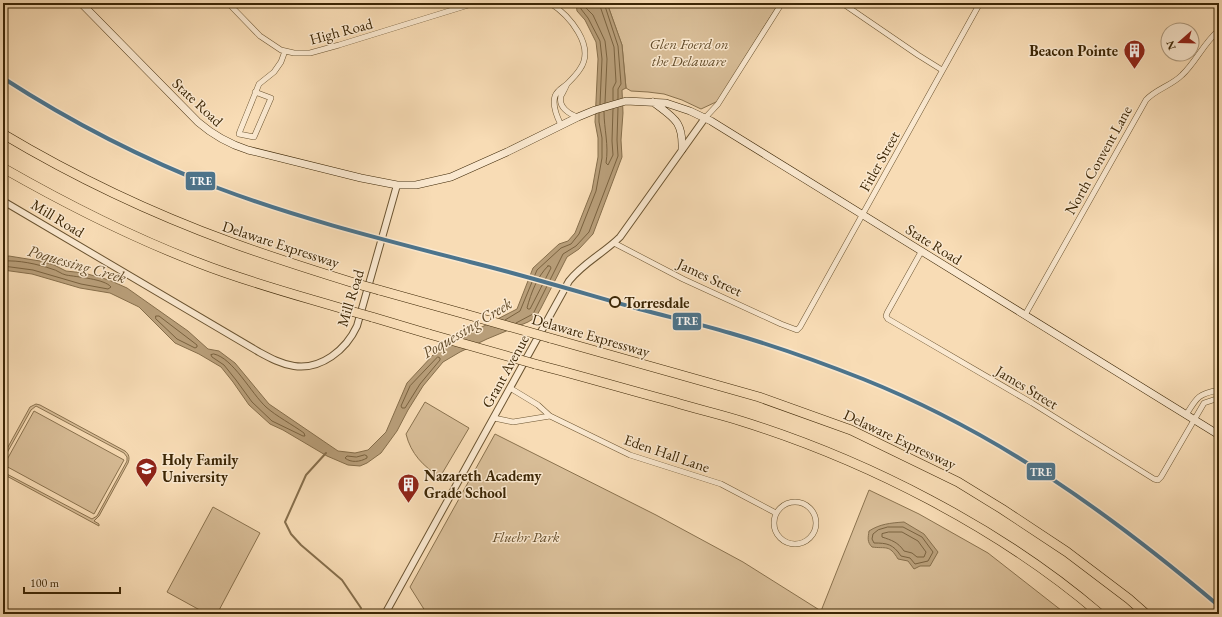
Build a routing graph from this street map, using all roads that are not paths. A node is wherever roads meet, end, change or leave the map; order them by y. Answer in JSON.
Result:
{"nodes":[{"id":1,"x":81,"y":3,"type":"edge"},
{"id":2,"x":228,"y":3,"type":"edge"},
{"id":3,"x":458,"y":3,"type":"edge"},
{"id":4,"x":475,"y":3,"type":"edge"},
{"id":5,"x":550,"y":3,"type":"edge"},
{"id":6,"x":782,"y":3,"type":"edge"},
{"id":7,"x":842,"y":3,"type":"edge"},
{"id":8,"x":980,"y":3,"type":"edge"},
{"id":9,"x":452,"y":10,"type":"junction"},
{"id":10,"x":1219,"y":30,"type":"edge"},
{"id":11,"x":285,"y":51,"type":"junction"},
{"id":12,"x":942,"y":70,"type":"junction"},
{"id":13,"x":567,"y":84,"type":"junction"},
{"id":14,"x":255,"y":92,"type":"junction"},
{"id":15,"x":652,"y":102,"type":"junction"},
{"id":16,"x":578,"y":117,"type":"junction"},
{"id":17,"x":705,"y":118,"type":"junction"},
{"id":18,"x":561,"y":125,"type":"junction"},
{"id":19,"x":3,"y":134,"type":"edge"},
{"id":20,"x":682,"y":149,"type":"junction"},
{"id":21,"x":3,"y":168,"type":"edge"},
{"id":22,"x":397,"y":184,"type":"junction"},
{"id":23,"x":3,"y":201,"type":"edge"},
{"id":24,"x":863,"y":215,"type":"junction"},
{"id":25,"x":614,"y":243,"type":"junction"},
{"id":26,"x":921,"y":252,"type":"junction"},
{"id":27,"x":1025,"y":315,"type":"junction"},
{"id":28,"x":797,"y":330,"type":"joint"},
{"id":29,"x":510,"y":388,"type":"junction"},
{"id":30,"x":1219,"y":390,"type":"edge"},
{"id":31,"x":1219,"y":398,"type":"edge"},
{"id":32,"x":1186,"y":415,"type":"junction"},
{"id":33,"x":550,"y":416,"type":"junction"},
{"id":34,"x":494,"y":418,"type":"junction"},
{"id":35,"x":1194,"y":420,"type":"junction"},
{"id":36,"x":1219,"y":435,"type":"edge"},
{"id":37,"x":776,"y":513,"type":"junction"},
{"id":38,"x":385,"y":614,"type":"edge"},
{"id":39,"x":1100,"y":614,"type":"edge"},
{"id":40,"x":1146,"y":614,"type":"edge"}],
"edges":[{"from":1,"to":22,"type":"main road","name":"State Road"},
{"from":2,"to":11,"type":"street","name":"High Road"},
{"from":3,"to":9,"type":"street"},
{"from":4,"to":9,"type":"street","name":"High Road"},
{"from":5,"to":13,"type":"street"},
{"from":6,"to":17,"type":"street","name":"Grant Avenue"},
{"from":7,"to":12,"type":"street"},
{"from":8,"to":12,"type":"street","name":"Fitler Street"},
{"from":9,"to":11,"type":"street","name":"High Road"},
{"from":10,"to":27,"type":"street","name":"North Convent Lane"},
{"from":11,"to":14,"type":"street"},
{"from":12,"to":24,"type":"street","name":"Fitler Street"},
{"from":13,"to":16,"type":"street"},
{"from":13,"to":18,"type":"street"},
{"from":14,"to":14,"type":"street"},
{"from":15,"to":16,"type":"main road","name":"State Road"},
{"from":15,"to":17,"type":"main road","name":"State Road"},
{"from":15,"to":20,"type":"main road"},
{"from":16,"to":18,"type":"main road"},
{"from":17,"to":20,"type":"street","name":"Grant Avenue"},
{"from":17,"to":24,"type":"main road","name":"State Road"},
{"from":18,"to":22,"type":"main road"},
{"from":19,"to":40,"type":"highway","name":"Delaware Expressway","bridge":true},
{"from":20,"to":25,"type":"street","name":"Grant Avenue"},
{"from":21,"to":39,"type":"highway","bridge":true},
{"from":22,"to":23,"type":"street","name":"Mill Road"},
{"from":24,"to":26,"type":"main road","name":"State Road"},
{"from":24,"to":28,"type":"street","name":"Fitler Street"},
{"from":25,"to":28,"type":"street","name":"James Street"},
{"from":25,"to":29,"type":"street","name":"Grant Avenue"},
{"from":26,"to":27,"type":"main road","name":"State Road"},
{"from":26,"to":35,"type":"street","name":"James Street"},
{"from":27,"to":32,"type":"main road","name":"State Road"},
{"from":29,"to":33,"type":"street","name":"Eden Hall Lane"},
{"from":29,"to":34,"type":"street","name":"Grant Avenue"},
{"from":30,"to":32,"type":"street"},
{"from":31,"to":35,"type":"street"},
{"from":32,"to":35,"type":"main road","name":"State Road"},
{"from":33,"to":34,"type":"street"},
{"from":33,"to":37,"type":"street","name":"Eden Hall Lane"},
{"from":34,"to":38,"type":"street","name":"Grant Avenue"},
{"from":35,"to":36,"type":"main road","name":"State Road"},
{"from":37,"to":37,"type":"street"}]}
